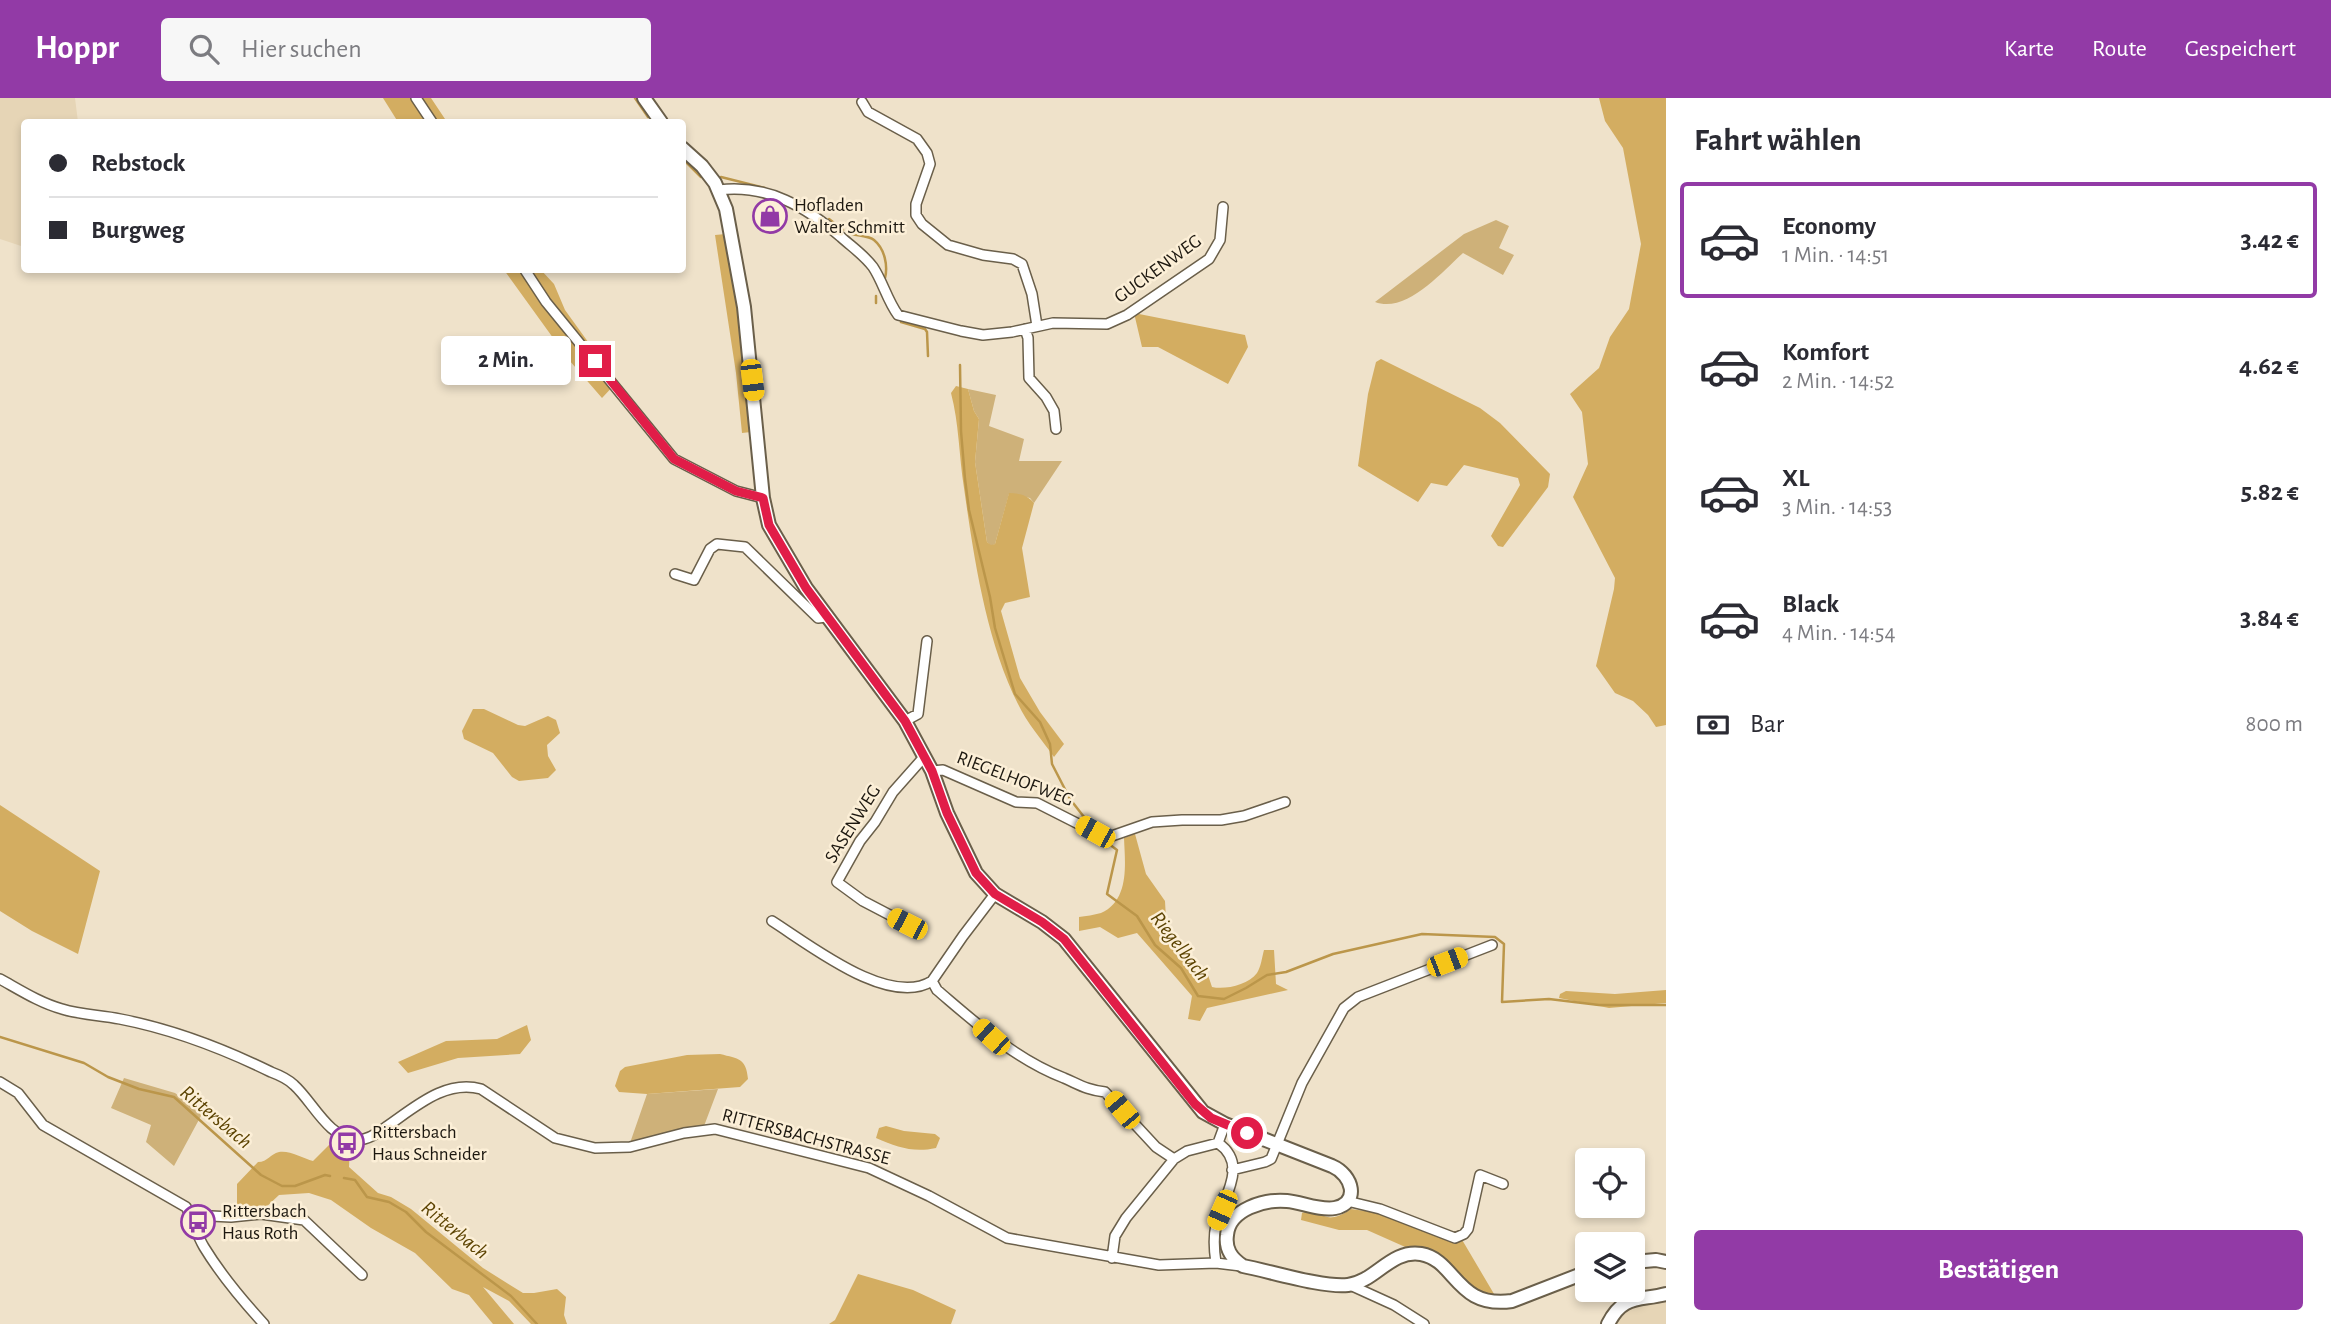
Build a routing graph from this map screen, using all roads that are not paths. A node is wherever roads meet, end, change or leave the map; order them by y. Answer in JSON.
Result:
{"nodes":[{"id":1,"x":416,"y":98,"type":"edge"},
{"id":2,"x":644,"y":98,"type":"edge"},
{"id":3,"x":862,"y":102,"type":"dead end"},
{"id":4,"x":430,"y":119,"type":"edge"},
{"id":5,"x":659,"y":119,"type":"edge"},
{"id":6,"x":686,"y":152,"type":"edge"},
{"id":7,"x":719,"y":190,"type":"junction"},
{"id":8,"x":1223,"y":207,"type":"dead end"},
{"id":9,"x":527,"y":273,"type":"edge"},
{"id":10,"x":1037,"y":327,"type":"junction"},
{"id":11,"x":1025,"y":329,"type":"junction"},
{"id":12,"x":1056,"y":429,"type":"dead end"},
{"id":13,"x":763,"y":498,"type":"junction"},
{"id":14,"x":675,"y":574,"type":"dead end"},
{"id":15,"x":826,"y":617,"type":"junction"},
{"id":16,"x":927,"y":641,"type":"dead end"},
{"id":17,"x":905,"y":721,"type":"junction"},
{"id":18,"x":924,"y":757,"type":"junction"},
{"id":19,"x":932,"y":771,"type":"junction"},
{"id":20,"x":1285,"y":802,"type":"dead end"},
{"id":21,"x":995,"y":894,"type":"junction"},
{"id":22,"x":772,"y":921,"type":"dead end"},
{"id":23,"x":907,"y":924,"type":"dead end"},
{"id":24,"x":1492,"y":945,"type":"dead end"},
{"id":25,"x":0,"y":979,"type":"edge"},
{"id":26,"x":932,"y":981,"type":"junction"},
{"id":27,"x":0,"y":1082,"type":"edge"},
{"id":28,"x":1225,"y":1124,"type":"junction"},
{"id":29,"x":1218,"y":1143,"type":"junction"},
{"id":30,"x":1277,"y":1145,"type":"junction"},
{"id":31,"x":1174,"y":1159,"type":"junction"},
{"id":32,"x":1232,"y":1170,"type":"junction"},
{"id":33,"x":1503,"y":1184,"type":"dead end"},
{"id":34,"x":1347,"y":1201,"type":"junction"},
{"id":35,"x":191,"y":1215,"type":"junction"},
{"id":36,"x":1112,"y":1258,"type":"junction"},
{"id":37,"x":1645,"y":1261,"type":"edge"},
{"id":38,"x":1666,"y":1262,"type":"edge"},
{"id":39,"x":1216,"y":1263,"type":"junction"},
{"id":40,"x":1243,"y":1266,"type":"junction"},
{"id":41,"x":362,"y":1275,"type":"dead end"},
{"id":42,"x":1575,"y":1277,"type":"edge"},
{"id":43,"x":1350,"y":1285,"type":"junction"},
{"id":44,"x":1666,"y":1294,"type":"edge"},
{"id":45,"x":264,"y":1324,"type":"edge"},
{"id":46,"x":1424,"y":1324,"type":"edge"},
{"id":47,"x":1608,"y":1324,"type":"edge"}],
"edges":[{"from":1,"to":4,"type":"street"},
{"from":2,"to":5,"type":"street"},
{"from":3,"to":10,"type":"street"},
{"from":6,"to":7,"type":"street"},
{"from":7,"to":11,"type":"street","name":"GUCKENWEG"},
{"from":7,"to":13,"type":"street"},
{"from":8,"to":10,"type":"street","name":"GUCKENWEG"},
{"from":9,"to":13,"type":"street"},
{"from":10,"to":11,"type":"street","name":"GUCKENWEG"},
{"from":11,"to":12,"type":"street"},
{"from":13,"to":15,"type":"street"},
{"from":14,"to":15,"type":"street"},
{"from":15,"to":17,"type":"street"},
{"from":16,"to":17,"type":"street"},
{"from":17,"to":18,"type":"street"},
{"from":18,"to":19,"type":"street"},
{"from":18,"to":23,"type":"street","name":"SASENWEG"},
{"from":19,"to":20,"type":"street","name":"RIEGELHOFWEG"},
{"from":19,"to":21,"type":"street"},
{"from":21,"to":26,"type":"street"},
{"from":21,"to":28,"type":"street"},
{"from":22,"to":26,"type":"street"},
{"from":24,"to":30,"type":"street"},
{"from":25,"to":36,"type":"street","name":"RITTERSBACHSTRASSE"},
{"from":26,"to":31,"type":"street"},
{"from":27,"to":35,"type":"street"},
{"from":28,"to":29,"type":"street"},
{"from":28,"to":30,"type":"street"},
{"from":29,"to":31,"type":"street"},
{"from":29,"to":32,"type":"street"},
{"from":30,"to":32,"type":"street"},
{"from":30,"to":34,"type":"street"},
{"from":31,"to":36,"type":"street"},
{"from":32,"to":39,"type":"street"},
{"from":33,"to":34,"type":"street"},
{"from":34,"to":40,"type":"street"},
{"from":35,"to":41,"type":"street"},
{"from":35,"to":45,"type":"street"},
{"from":36,"to":39,"type":"street","name":"RITTERSBACHSTRASSE"},
{"from":37,"to":38,"type":"street"},
{"from":39,"to":40,"type":"street","name":"RITTERSBACHSTRASSE"},
{"from":40,"to":43,"type":"street"},
{"from":42,"to":43,"type":"street"},
{"from":43,"to":46,"type":"street"},
{"from":44,"to":47,"type":"street"}]}
